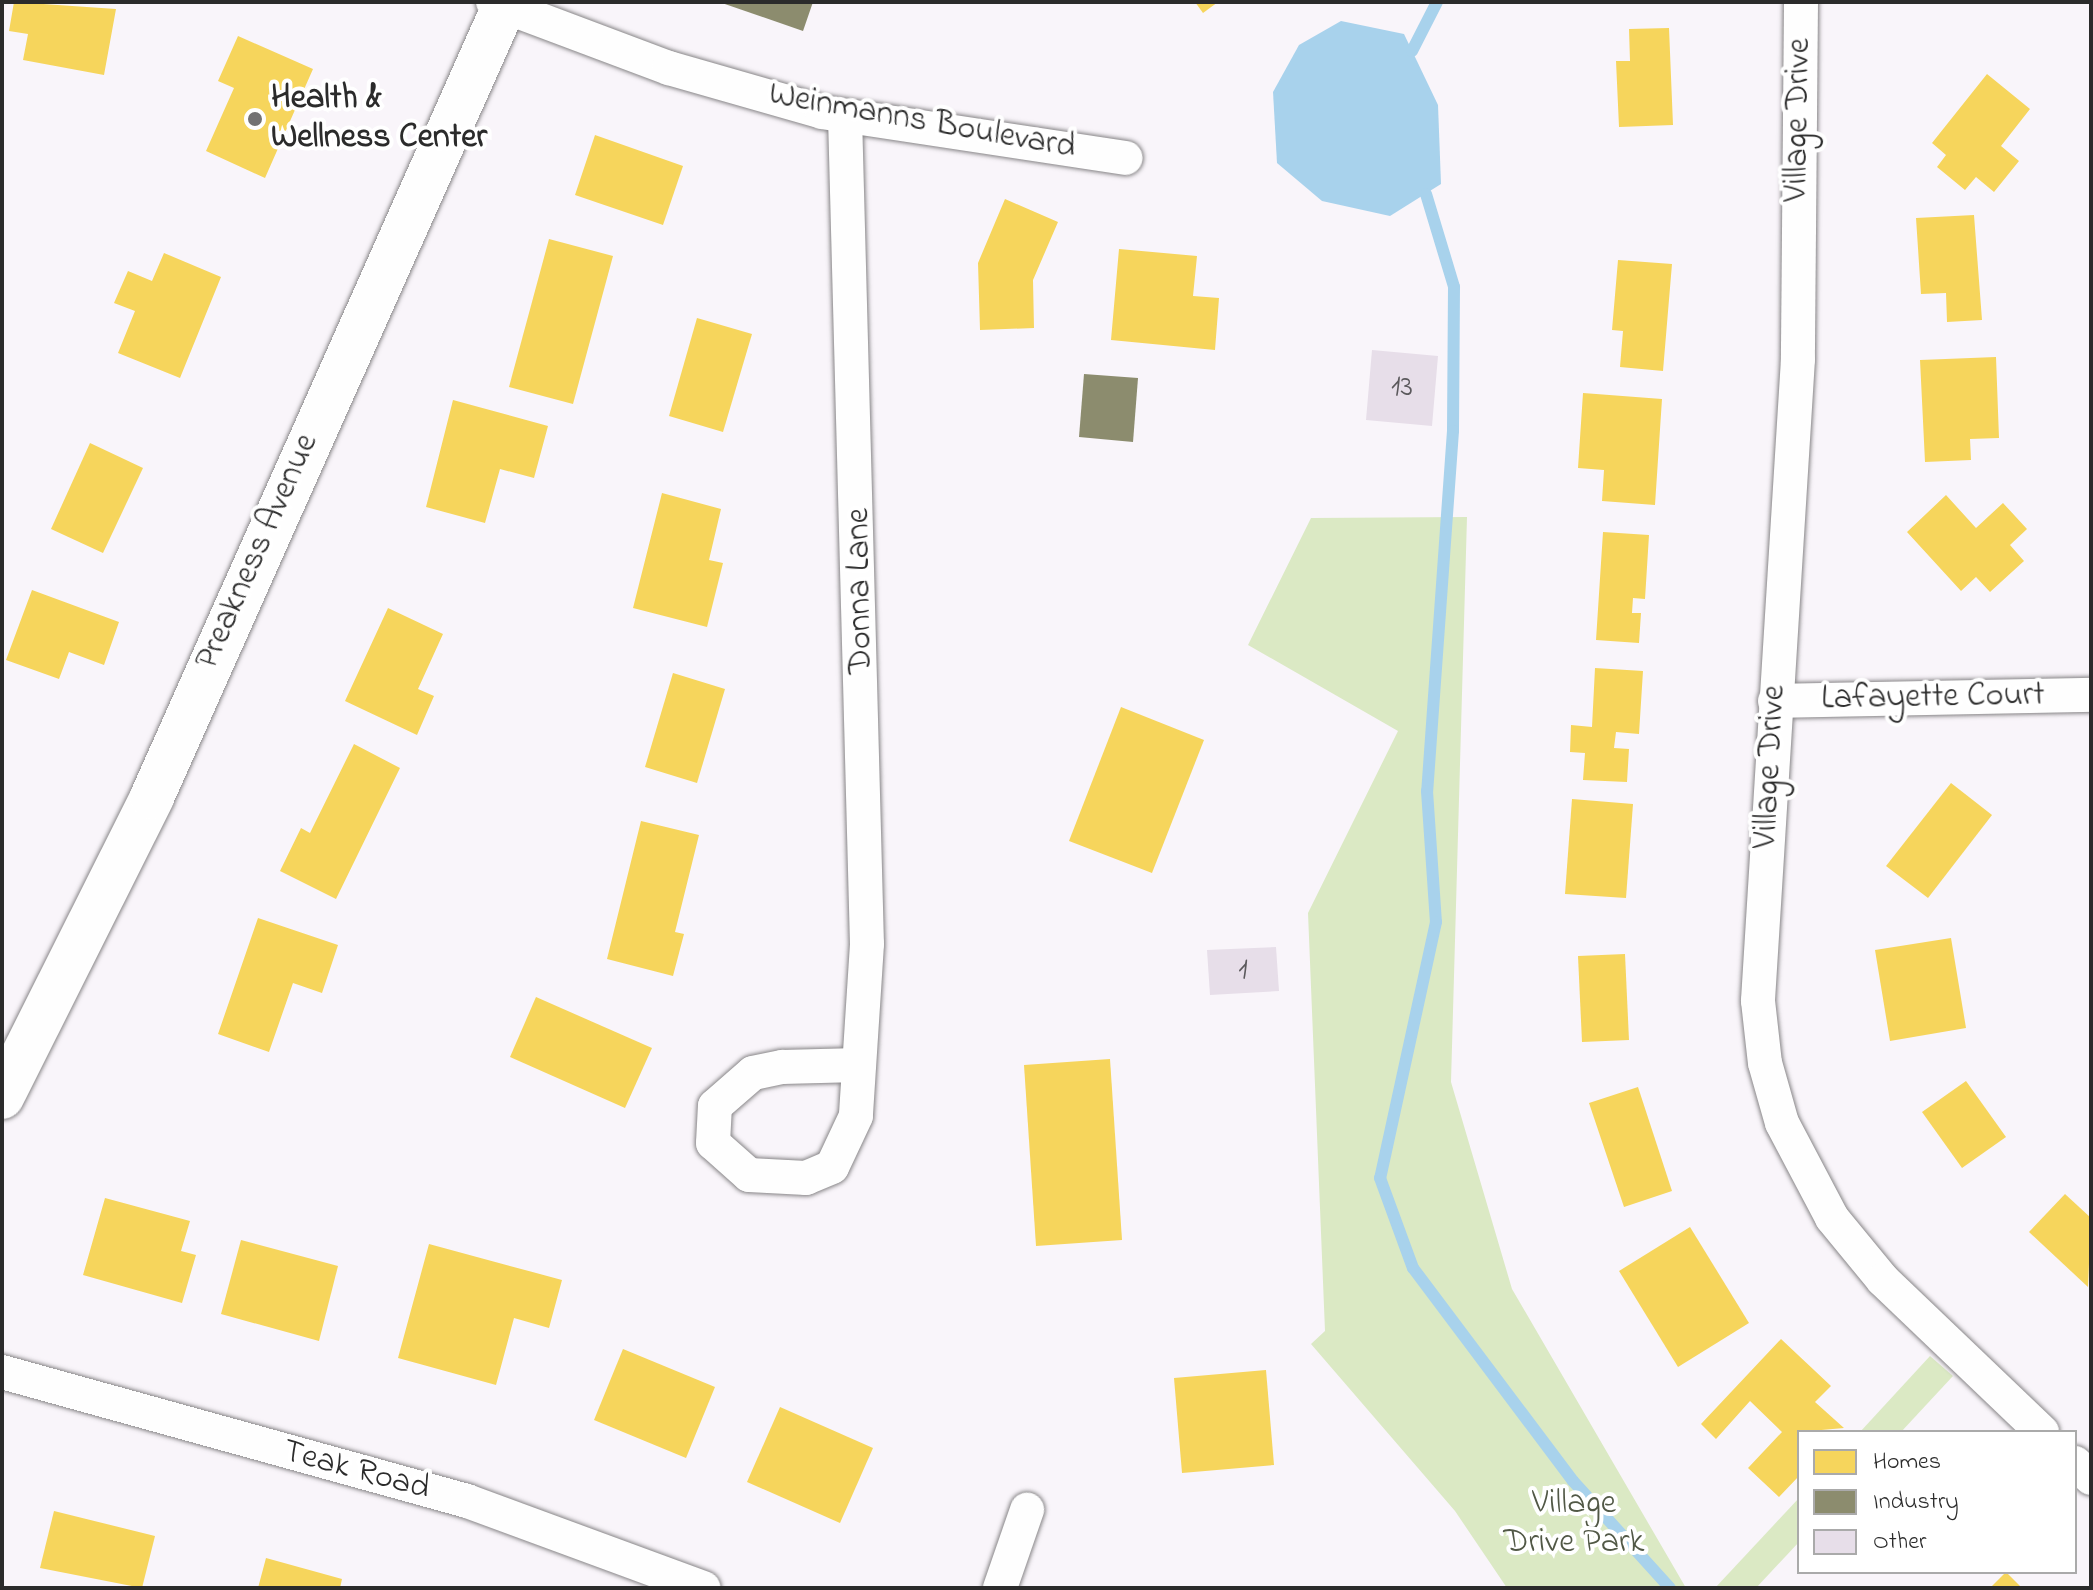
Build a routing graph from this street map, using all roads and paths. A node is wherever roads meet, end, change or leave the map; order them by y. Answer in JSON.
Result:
{"nodes":[{"id":1,"x":1801,"y":2,"type":"edge"},
{"id":2,"x":501,"y":3,"type":"edge"},
{"id":3,"x":845,"y":116,"type":"junction"},
{"id":4,"x":1126,"y":158,"type":"dead end"},
{"id":5,"x":2091,"y":695,"type":"edge"},
{"id":6,"x":1775,"y":701,"type":"junction"},
{"id":7,"x":859,"y":1065,"type":"dead end"},
{"id":8,"x":2,"y":1097,"type":"edge"},
{"id":9,"x":2,"y":1372,"type":"edge"},
{"id":10,"x":2040,"y":1430,"type":"edge"},
{"id":11,"x":1027,"y":1510,"type":"dead end"},
{"id":12,"x":704,"y":1588,"type":"edge"},
{"id":13,"x":1000,"y":1588,"type":"edge"}],
"edges":[{"from":1,"to":6,"type":"street","name":"Village Drive"},
{"from":2,"to":3,"type":"street","name":"Weinmanns Boulevard"},
{"from":2,"to":8,"type":"main road","name":"Preakness Avenue"},
{"from":3,"to":4,"type":"street","name":"Weinmanns Boulevard"},
{"from":3,"to":7,"type":"street","name":"Donna Lane"},
{"from":5,"to":6,"type":"street","name":"Lafayette Court"},
{"from":6,"to":10,"type":"street","name":"Village Drive"},
{"from":9,"to":12,"type":"street","name":"Teak Road"},
{"from":11,"to":13,"type":"street"}]}
